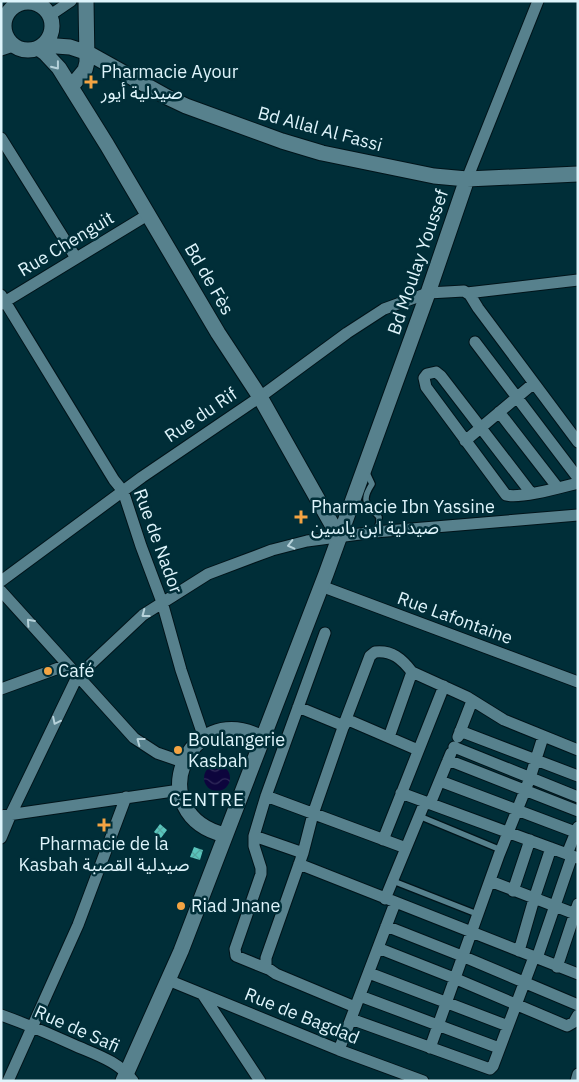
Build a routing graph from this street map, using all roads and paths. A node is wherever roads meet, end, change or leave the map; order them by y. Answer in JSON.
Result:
{"nodes":[{"id":1,"x":71,"y":1,"type":"edge"},
{"id":2,"x":86,"y":1,"type":"edge"},
{"id":3,"x":538,"y":1,"type":"edge"},
{"id":4,"x":20,"y":2,"type":"edge"},
{"id":5,"x":51,"y":19,"type":"junction"},
{"id":6,"x":2,"y":25,"type":"edge"},
{"id":7,"x":40,"y":47,"type":"junction"},
{"id":8,"x":70,"y":47,"type":"junction"},
{"id":9,"x":7,"y":48,"type":"edge"},
{"id":10,"x":88,"y":53,"type":"junction"},
{"id":11,"x":71,"y":87,"type":"junction"},
{"id":12,"x":1,"y":138,"type":"edge"},
{"id":13,"x":578,"y":174,"type":"edge"},
{"id":14,"x":467,"y":179,"type":"junction"},
{"id":15,"x":149,"y":214,"type":"junction"},
{"id":16,"x":76,"y":258,"type":"junction"},
{"id":17,"x":578,"y":280,"type":"edge"},
{"id":18,"x":428,"y":293,"type":"junction"},
{"id":19,"x":467,"y":293,"type":"junction"},
{"id":20,"x":3,"y":300,"type":"edge"},
{"id":21,"x":475,"y":342,"type":"dead end"},
{"id":22,"x":534,"y":383,"type":"junction"},
{"id":23,"x":260,"y":397,"type":"junction"},
{"id":24,"x":516,"y":397,"type":"junction"},
{"id":25,"x":499,"y":412,"type":"junction"},
{"id":26,"x":480,"y":428,"type":"junction"},
{"id":27,"x":465,"y":441,"type":"junction"},
{"id":28,"x":578,"y":442,"type":"edge"},
{"id":29,"x":364,"y":467,"type":"junction"},
{"id":30,"x":578,"y":478,"type":"edge"},
{"id":31,"x":578,"y":483,"type":"edge"},
{"id":32,"x":558,"y":488,"type":"junction"},
{"id":33,"x":124,"y":491,"type":"junction"},
{"id":34,"x":531,"y":493,"type":"junction"},
{"id":35,"x":578,"y":515,"type":"edge"},
{"id":36,"x":375,"y":532,"type":"junction"},
{"id":37,"x":339,"y":537,"type":"junction"},
{"id":38,"x":1,"y":581,"type":"edge"},
{"id":39,"x":321,"y":586,"type":"junction"},
{"id":40,"x":1,"y":591,"type":"edge"},
{"id":41,"x":162,"y":602,"type":"junction"},
{"id":42,"x":325,"y":633,"type":"dead end"},
{"id":43,"x":67,"y":665,"type":"junction"},
{"id":44,"x":412,"y":672,"type":"junction"},
{"id":45,"x":77,"y":677,"type":"junction"},
{"id":46,"x":578,"y":682,"type":"edge"},
{"id":47,"x":444,"y":686,"type":"junction"},
{"id":48,"x":1,"y":689,"type":"edge"},
{"id":49,"x":472,"y":701,"type":"junction"},
{"id":50,"x":298,"y":707,"type":"junction"},
{"id":51,"x":345,"y":722,"type":"junction"},
{"id":52,"x":460,"y":732,"type":"junction"},
{"id":53,"x":389,"y":737,"type":"junction"},
{"id":54,"x":543,"y":737,"type":"junction"},
{"id":55,"x":204,"y":738,"type":"junction"},
{"id":56,"x":262,"y":738,"type":"junction"},
{"id":57,"x":454,"y":747,"type":"junction"},
{"id":58,"x":418,"y":750,"type":"junction"},
{"id":59,"x":578,"y":750,"type":"edge"},
{"id":60,"x":448,"y":760,"type":"junction"},
{"id":61,"x":535,"y":761,"type":"junction"},
{"id":62,"x":184,"y":762,"type":"junction"},
{"id":63,"x":578,"y":776,"type":"edge"},
{"id":64,"x":530,"y":778,"type":"junction"},
{"id":65,"x":440,"y":781,"type":"junction"},
{"id":66,"x":180,"y":790,"type":"junction"},
{"id":67,"x":525,"y":791,"type":"junction"},
{"id":68,"x":401,"y":793,"type":"junction"},
{"id":69,"x":266,"y":796,"type":"junction"},
{"id":70,"x":126,"y":797,"type":"junction"},
{"id":71,"x":578,"y":797,"type":"edge"},
{"id":72,"x":427,"y":804,"type":"junction"},
{"id":73,"x":517,"y":810,"type":"junction"},
{"id":74,"x":578,"y":811,"type":"edge"},
{"id":75,"x":313,"y":814,"type":"junction"},
{"id":76,"x":6,"y":815,"type":"edge"},
{"id":77,"x":419,"y":816,"type":"junction"},
{"id":78,"x":577,"y":830,"type":"edge"},
{"id":79,"x":509,"y":833,"type":"junction"},
{"id":80,"x":225,"y":836,"type":"junction"},
{"id":81,"x":254,"y":836,"type":"junction"},
{"id":82,"x":1,"y":838,"type":"edge"},
{"id":83,"x":383,"y":840,"type":"junction"},
{"id":84,"x":530,"y":840,"type":"junction"},
{"id":85,"x":406,"y":848,"type":"junction"},
{"id":86,"x":552,"y":848,"type":"junction"},
{"id":87,"x":501,"y":850,"type":"junction"},
{"id":88,"x":572,"y":856,"type":"edge"},
{"id":89,"x":301,"y":859,"type":"junction"},
{"id":90,"x":393,"y":880,"type":"junction"},
{"id":91,"x":490,"y":881,"type":"junction"},
{"id":92,"x":513,"y":891,"type":"junction"},
{"id":93,"x":534,"y":899,"type":"junction"},
{"id":94,"x":390,"y":901,"type":"junction"},
{"id":95,"x":554,"y":906,"type":"junction"},
{"id":96,"x":577,"y":911,"type":"edge"},
{"id":97,"x":477,"y":914,"type":"junction"},
{"id":98,"x":386,"y":926,"type":"junction"},
{"id":99,"x":471,"y":932,"type":"junction"},
{"id":100,"x":378,"y":948,"type":"junction"},
{"id":101,"x":519,"y":951,"type":"junction"},
{"id":102,"x":462,"y":956,"type":"junction"},
{"id":103,"x":535,"y":957,"type":"junction"},
{"id":104,"x":557,"y":967,"type":"junction"},
{"id":105,"x":268,"y":969,"type":"junction"},
{"id":106,"x":577,"y":972,"type":"edge"},
{"id":107,"x":369,"y":973,"type":"junction"},
{"id":108,"x":454,"y":978,"type":"junction"},
{"id":109,"x":168,"y":980,"type":"junction"},
{"id":110,"x":524,"y":981,"type":"junction"},
{"id":111,"x":203,"y":995,"type":"junction"},
{"id":112,"x":360,"y":996,"type":"junction"},
{"id":113,"x":447,"y":1002,"type":"junction"},
{"id":114,"x":516,"y":1003,"type":"junction"},
{"id":115,"x":578,"y":1004,"type":"edge"},
{"id":116,"x":355,"y":1007,"type":"junction"},
{"id":117,"x":1,"y":1015,"type":"edge"},
{"id":118,"x":578,"y":1015,"type":"edge"},
{"id":119,"x":351,"y":1019,"type":"junction"},
{"id":120,"x":438,"y":1024,"type":"junction"},
{"id":121,"x":32,"y":1026,"type":"junction"},
{"id":122,"x":508,"y":1026,"type":"junction"},
{"id":123,"x":430,"y":1048,"type":"junction"},
{"id":124,"x":499,"y":1048,"type":"junction"},
{"id":125,"x":339,"y":1050,"type":"junction"},
{"id":126,"x":578,"y":1074,"type":"edge"},
{"id":127,"x":128,"y":1078,"type":"edge"},
{"id":128,"x":8,"y":1081,"type":"edge"},
{"id":129,"x":260,"y":1081,"type":"edge"},
{"id":130,"x":424,"y":1081,"type":"edge"},
{"id":131,"x":576,"y":1081,"type":"edge"}],
"edges":[{"from":1,"to":5,"type":"street"},
{"from":2,"to":10,"type":"street"},
{"from":3,"to":14,"type":"street","name":"Bd Moulay Youssef"},
{"from":4,"to":5,"type":"street"},
{"from":4,"to":6,"type":"street"},
{"from":5,"to":7,"type":"street"},
{"from":5,"to":8,"type":"street"},
{"from":6,"to":9,"type":"street"},
{"from":7,"to":8,"type":"street","name":"Bd Allal Al Fassi"},
{"from":7,"to":9,"type":"street"},
{"from":7,"to":11,"type":"street","name":"Bd de Fès","one_way":true},
{"from":8,"to":10,"type":"street","name":"Bd Allal Al Fassi"},
{"from":10,"to":11,"type":"street"},
{"from":10,"to":14,"type":"street","name":"Bd Allal Al Fassi"},
{"from":11,"to":15,"type":"street","name":"Bd de Fès"},
{"from":12,"to":16,"type":"street"},
{"from":13,"to":14,"type":"street","name":"Bd Allal Al Fassi"},
{"from":14,"to":18,"type":"street","name":"Bd Moulay Youssef"},
{"from":15,"to":16,"type":"street","name":"Rue Chenguit"},
{"from":15,"to":23,"type":"street","name":"Bd de Fès"},
{"from":16,"to":20,"type":"street","name":"Rue Chenguit"},
{"from":17,"to":19,"type":"street","name":"Rue du Rif"},
{"from":18,"to":19,"type":"street","name":"Rue du Rif"},
{"from":18,"to":23,"type":"street","name":"Rue du Rif"},
{"from":18,"to":29,"type":"street","name":"Bd Moulay Youssef"},
{"from":19,"to":22,"type":"street"},
{"from":20,"to":33,"type":"street","name":"Rue de Nador"},
{"from":21,"to":24,"type":"street"},
{"from":22,"to":24,"type":"street"},
{"from":22,"to":28,"type":"street"},
{"from":23,"to":33,"type":"street","name":"Rue du Rif"},
{"from":23,"to":37,"type":"street","name":"Bd de Fès"},
{"from":24,"to":25,"type":"street"},
{"from":24,"to":30,"type":"street"},
{"from":25,"to":26,"type":"street"},
{"from":25,"to":32,"type":"street"},
{"from":26,"to":27,"type":"street"},
{"from":26,"to":27,"type":"street"},
{"from":26,"to":34,"type":"street"},
{"from":27,"to":34,"type":"street"},
{"from":29,"to":36,"type":"lane"},
{"from":29,"to":37,"type":"street","name":"Bd Moulay Youssef"},
{"from":31,"to":32,"type":"street"},
{"from":32,"to":34,"type":"street"},
{"from":33,"to":38,"type":"street","name":"Rue du Rif"},
{"from":33,"to":41,"type":"street","name":"Rue de Nador"},
{"from":35,"to":36,"type":"street"},
{"from":36,"to":37,"type":"street"},
{"from":37,"to":39,"type":"street","name":"Bd Moulay Youssef"},
{"from":37,"to":41,"type":"street","one_way":true},
{"from":39,"to":46,"type":"street","name":"Rue Lafontaine"},
{"from":39,"to":56,"type":"street","name":"Bd Moulay Youssef"},
{"from":43,"to":40,"type":"street","one_way":true},
{"from":41,"to":45,"type":"street","one_way":true},
{"from":41,"to":55,"type":"street","name":"Rue de Nador"},
{"from":42,"to":50,"type":"street"},
{"from":43,"to":45,"type":"street"},
{"from":43,"to":48,"type":"street"},
{"from":44,"to":47,"type":"street"},
{"from":44,"to":51,"type":"street"},
{"from":44,"to":53,"type":"street"},
{"from":62,"to":45,"type":"street","one_way":true},
{"from":45,"to":76,"type":"street","one_way":true},
{"from":47,"to":49,"type":"street"},
{"from":47,"to":58,"type":"street"},
{"from":49,"to":52,"type":"street"},
{"from":49,"to":54,"type":"street"},
{"from":50,"to":51,"type":"street"},
{"from":50,"to":69,"type":"street"},
{"from":51,"to":53,"type":"street"},
{"from":51,"to":75,"type":"street"},
{"from":52,"to":57,"type":"street"},
{"from":52,"to":61,"type":"street"},
{"from":53,"to":58,"type":"street"},
{"from":54,"to":59,"type":"street"},
{"from":54,"to":61,"type":"street"},
{"from":55,"to":56,"type":"street"},
{"from":55,"to":62,"type":"street"},
{"from":56,"to":80,"type":"street","name":"Bd Moulay Youssef"},
{"from":57,"to":60,"type":"street"},
{"from":57,"to":64,"type":"street"},
{"from":58,"to":68,"type":"street"},
{"from":60,"to":65,"type":"street"},
{"from":60,"to":67,"type":"street"},
{"from":61,"to":63,"type":"street"},
{"from":61,"to":64,"type":"street"},
{"from":62,"to":66,"type":"street"},
{"from":64,"to":67,"type":"street"},
{"from":64,"to":71,"type":"street"},
{"from":65,"to":72,"type":"street"},
{"from":65,"to":73,"type":"street"},
{"from":66,"to":70,"type":"street"},
{"from":66,"to":80,"type":"street"},
{"from":67,"to":73,"type":"street"},
{"from":67,"to":74,"type":"street"},
{"from":68,"to":72,"type":"street"},
{"from":68,"to":83,"type":"street"},
{"from":69,"to":75,"type":"street"},
{"from":69,"to":81,"type":"street"},
{"from":70,"to":76,"type":"street"},
{"from":70,"to":121,"type":"street"},
{"from":72,"to":77,"type":"street"},
{"from":72,"to":79,"type":"street"},
{"from":73,"to":78,"type":"street"},
{"from":73,"to":79,"type":"street"},
{"from":75,"to":83,"type":"street"},
{"from":75,"to":89,"type":"street"},
{"from":76,"to":82,"type":"street"},
{"from":77,"to":85,"type":"street"},
{"from":77,"to":87,"type":"lane"},
{"from":78,"to":88,"type":"street"},
{"from":79,"to":84,"type":"street"},
{"from":79,"to":87,"type":"street"},
{"from":80,"to":109,"type":"street","name":"Bd Moulay Youssef"},
{"from":81,"to":89,"type":"street"},
{"from":81,"to":105,"type":"street"},
{"from":83,"to":85,"type":"street"},
{"from":84,"to":86,"type":"street"},
{"from":84,"to":92,"type":"street"},
{"from":85,"to":90,"type":"street"},
{"from":86,"to":88,"type":"street"},
{"from":86,"to":93,"type":"street"},
{"from":87,"to":91,"type":"street"},
{"from":88,"to":95,"type":"street"},
{"from":89,"to":94,"type":"street"},
{"from":89,"to":105,"type":"street"},
{"from":90,"to":94,"type":"street"},
{"from":90,"to":97,"type":"lane"},
{"from":91,"to":92,"type":"street"},
{"from":91,"to":97,"type":"street"},
{"from":92,"to":93,"type":"street"},
{"from":93,"to":95,"type":"street"},
{"from":93,"to":101,"type":"street"},
{"from":94,"to":98,"type":"street"},
{"from":94,"to":99,"type":"street"},
{"from":95,"to":96,"type":"street"},
{"from":95,"to":103,"type":"street"},
{"from":96,"to":104,"type":"street"},
{"from":97,"to":99,"type":"street"},
{"from":98,"to":100,"type":"street"},
{"from":98,"to":102,"type":"street"},
{"from":99,"to":101,"type":"street"},
{"from":99,"to":102,"type":"street"},
{"from":100,"to":107,"type":"street"},
{"from":100,"to":108,"type":"street"},
{"from":101,"to":103,"type":"street"},
{"from":102,"to":108,"type":"street"},
{"from":102,"to":110,"type":"street"},
{"from":103,"to":104,"type":"street"},
{"from":103,"to":110,"type":"street"},
{"from":104,"to":106,"type":"street"},
{"from":105,"to":116,"type":"street"},
{"from":107,"to":112,"type":"street"},
{"from":107,"to":113,"type":"street"},
{"from":108,"to":113,"type":"street"},
{"from":108,"to":114,"type":"street"},
{"from":109,"to":111,"type":"street","name":"Rue de Bagdad"},
{"from":109,"to":127,"type":"street","name":"Bd Moulay Youssef"},
{"from":110,"to":114,"type":"street"},
{"from":110,"to":115,"type":"street"},
{"from":111,"to":125,"type":"street","name":"Rue de Bagdad"},
{"from":111,"to":129,"type":"street"},
{"from":112,"to":116,"type":"street"},
{"from":112,"to":120,"type":"street"},
{"from":113,"to":120,"type":"street"},
{"from":113,"to":122,"type":"street"},
{"from":114,"to":118,"type":"street"},
{"from":114,"to":122,"type":"street"},
{"from":116,"to":119,"type":"street"},
{"from":117,"to":121,"type":"street","name":"Rue de Safi"},
{"from":119,"to":123,"type":"street"},
{"from":119,"to":125,"type":"street"},
{"from":120,"to":123,"type":"street"},
{"from":120,"to":124,"type":"street"},
{"from":121,"to":127,"type":"street","name":"Rue de Safi"},
{"from":121,"to":128,"type":"street"},
{"from":122,"to":124,"type":"street"},
{"from":123,"to":124,"type":"street"},
{"from":125,"to":130,"type":"street","name":"Rue de Bagdad"},
{"from":126,"to":131,"type":"street"}]}
